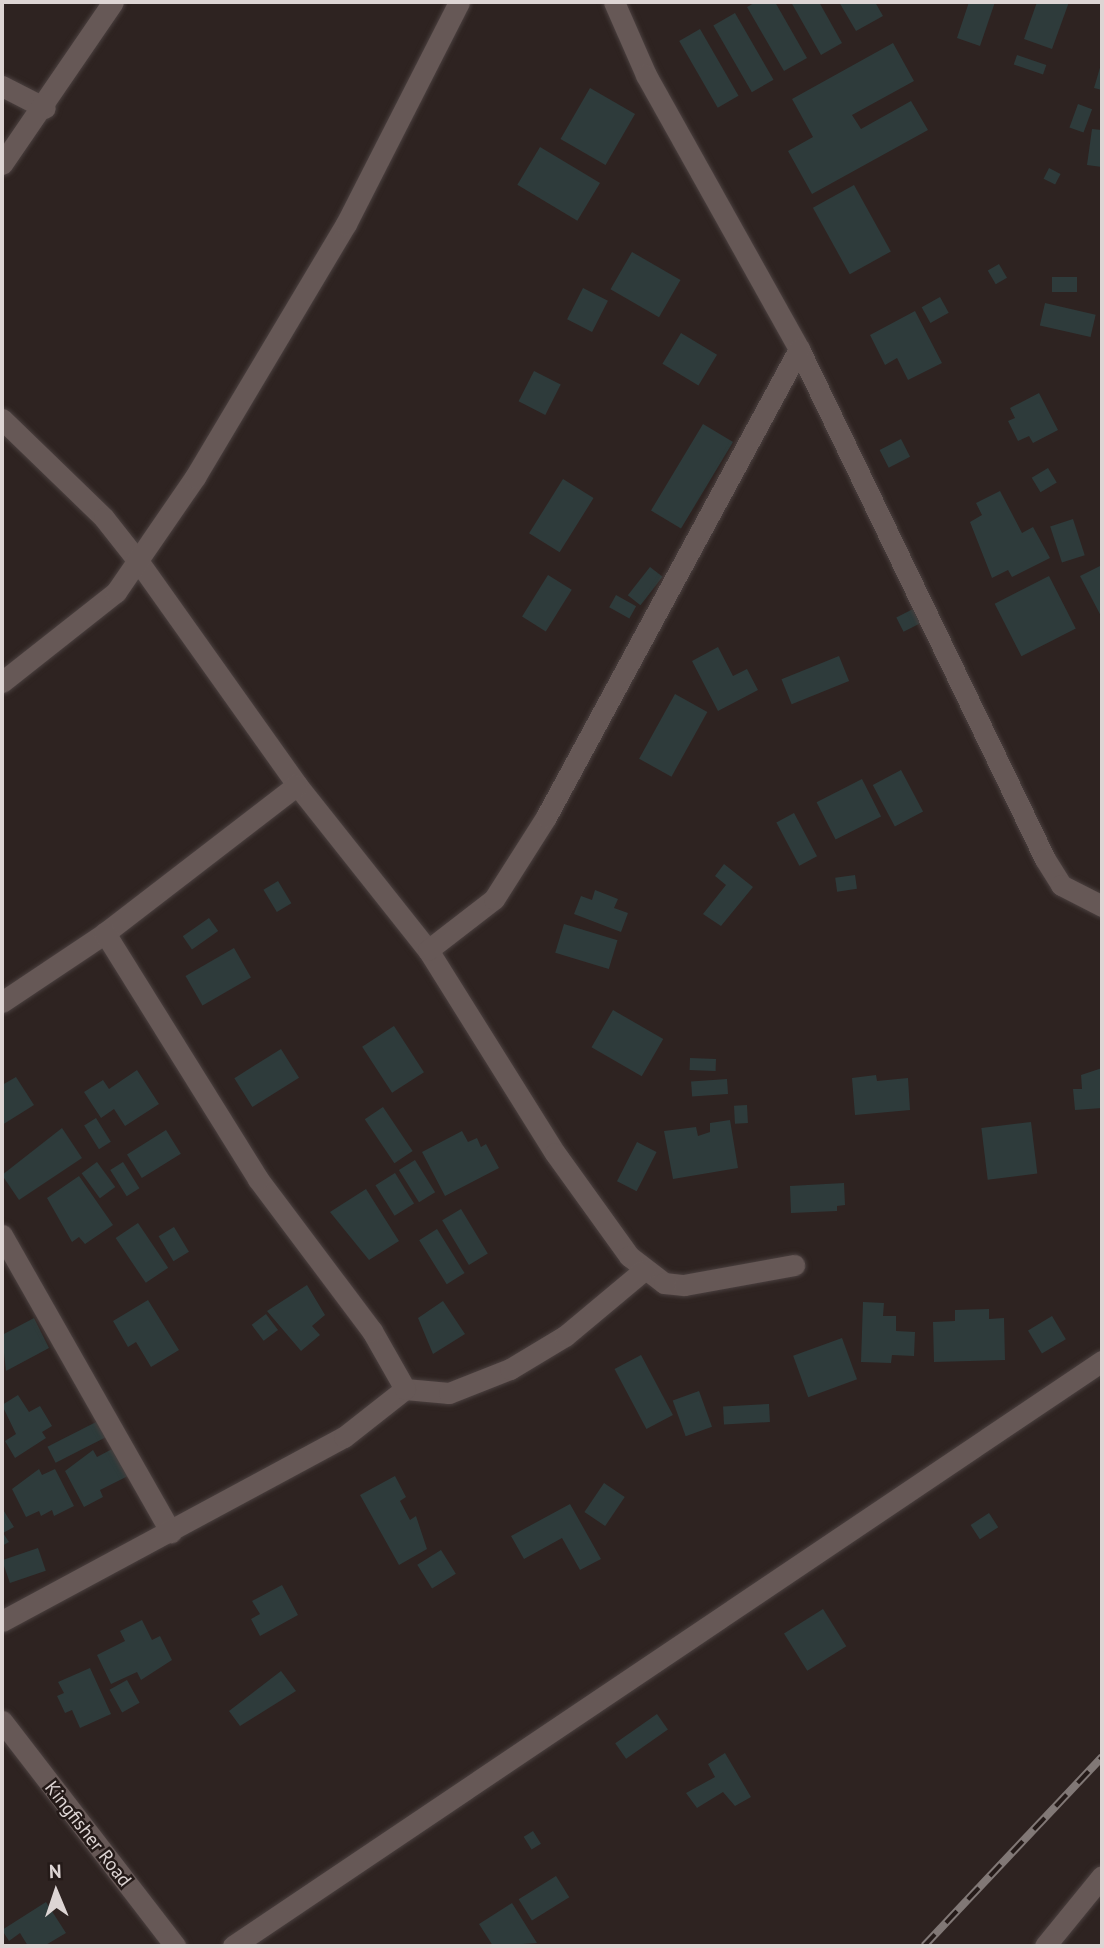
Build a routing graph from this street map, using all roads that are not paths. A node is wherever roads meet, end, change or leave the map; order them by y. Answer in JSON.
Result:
{"nodes":[{"id":1,"x":113,"y":2,"type":"edge"},
{"id":2,"x":459,"y":2,"type":"edge"},
{"id":3,"x":614,"y":2,"type":"edge"},
{"id":4,"x":2,"y":86,"type":"edge"},
{"id":5,"x":45,"y":108,"type":"junction"},
{"id":6,"x":2,"y":164,"type":"edge"},
{"id":7,"x":799,"y":349,"type":"junction"},
{"id":8,"x":2,"y":419,"type":"edge"},
{"id":9,"x":138,"y":561,"type":"junction"},
{"id":10,"x":2,"y":682,"type":"edge"},
{"id":11,"x":297,"y":785,"type":"junction"},
{"id":12,"x":1102,"y":906,"type":"edge"},
{"id":13,"x":105,"y":933,"type":"junction"},
{"id":14,"x":428,"y":950,"type":"junction"},
{"id":15,"x":2,"y":1002,"type":"edge"},
{"id":16,"x":2,"y":1235,"type":"edge"},
{"id":17,"x":794,"y":1265,"type":"dead end"},
{"id":18,"x":645,"y":1270,"type":"junction"},
{"id":19,"x":1102,"y":1361,"type":"edge"},
{"id":20,"x":405,"y":1389,"type":"junction"},
{"id":21,"x":171,"y":1532,"type":"junction"},
{"id":22,"x":2,"y":1621,"type":"edge"},
{"id":23,"x":2,"y":1721,"type":"edge"},
{"id":24,"x":1102,"y":1877,"type":"edge"},
{"id":25,"x":174,"y":1946,"type":"edge"},
{"id":26,"x":233,"y":1946,"type":"edge"},
{"id":27,"x":1045,"y":1946,"type":"edge"}],
"edges":[{"from":1,"to":5,"type":"street"},
{"from":2,"to":9,"type":"street"},
{"from":3,"to":7,"type":"street"},
{"from":4,"to":5,"type":"street"},
{"from":5,"to":6,"type":"street"},
{"from":7,"to":12,"type":"street"},
{"from":7,"to":14,"type":"street"},
{"from":8,"to":9,"type":"street"},
{"from":9,"to":10,"type":"street"},
{"from":9,"to":11,"type":"street"},
{"from":11,"to":13,"type":"street"},
{"from":11,"to":14,"type":"street"},
{"from":13,"to":15,"type":"street"},
{"from":13,"to":20,"type":"street"},
{"from":14,"to":18,"type":"street"},
{"from":16,"to":21,"type":"street"},
{"from":17,"to":18,"type":"street"},
{"from":18,"to":20,"type":"street"},
{"from":19,"to":26,"type":"street"},
{"from":20,"to":21,"type":"street"},
{"from":21,"to":22,"type":"street"},
{"from":23,"to":25,"type":"street","name":"Kingfisher Road"},
{"from":24,"to":27,"type":"street"}]}
